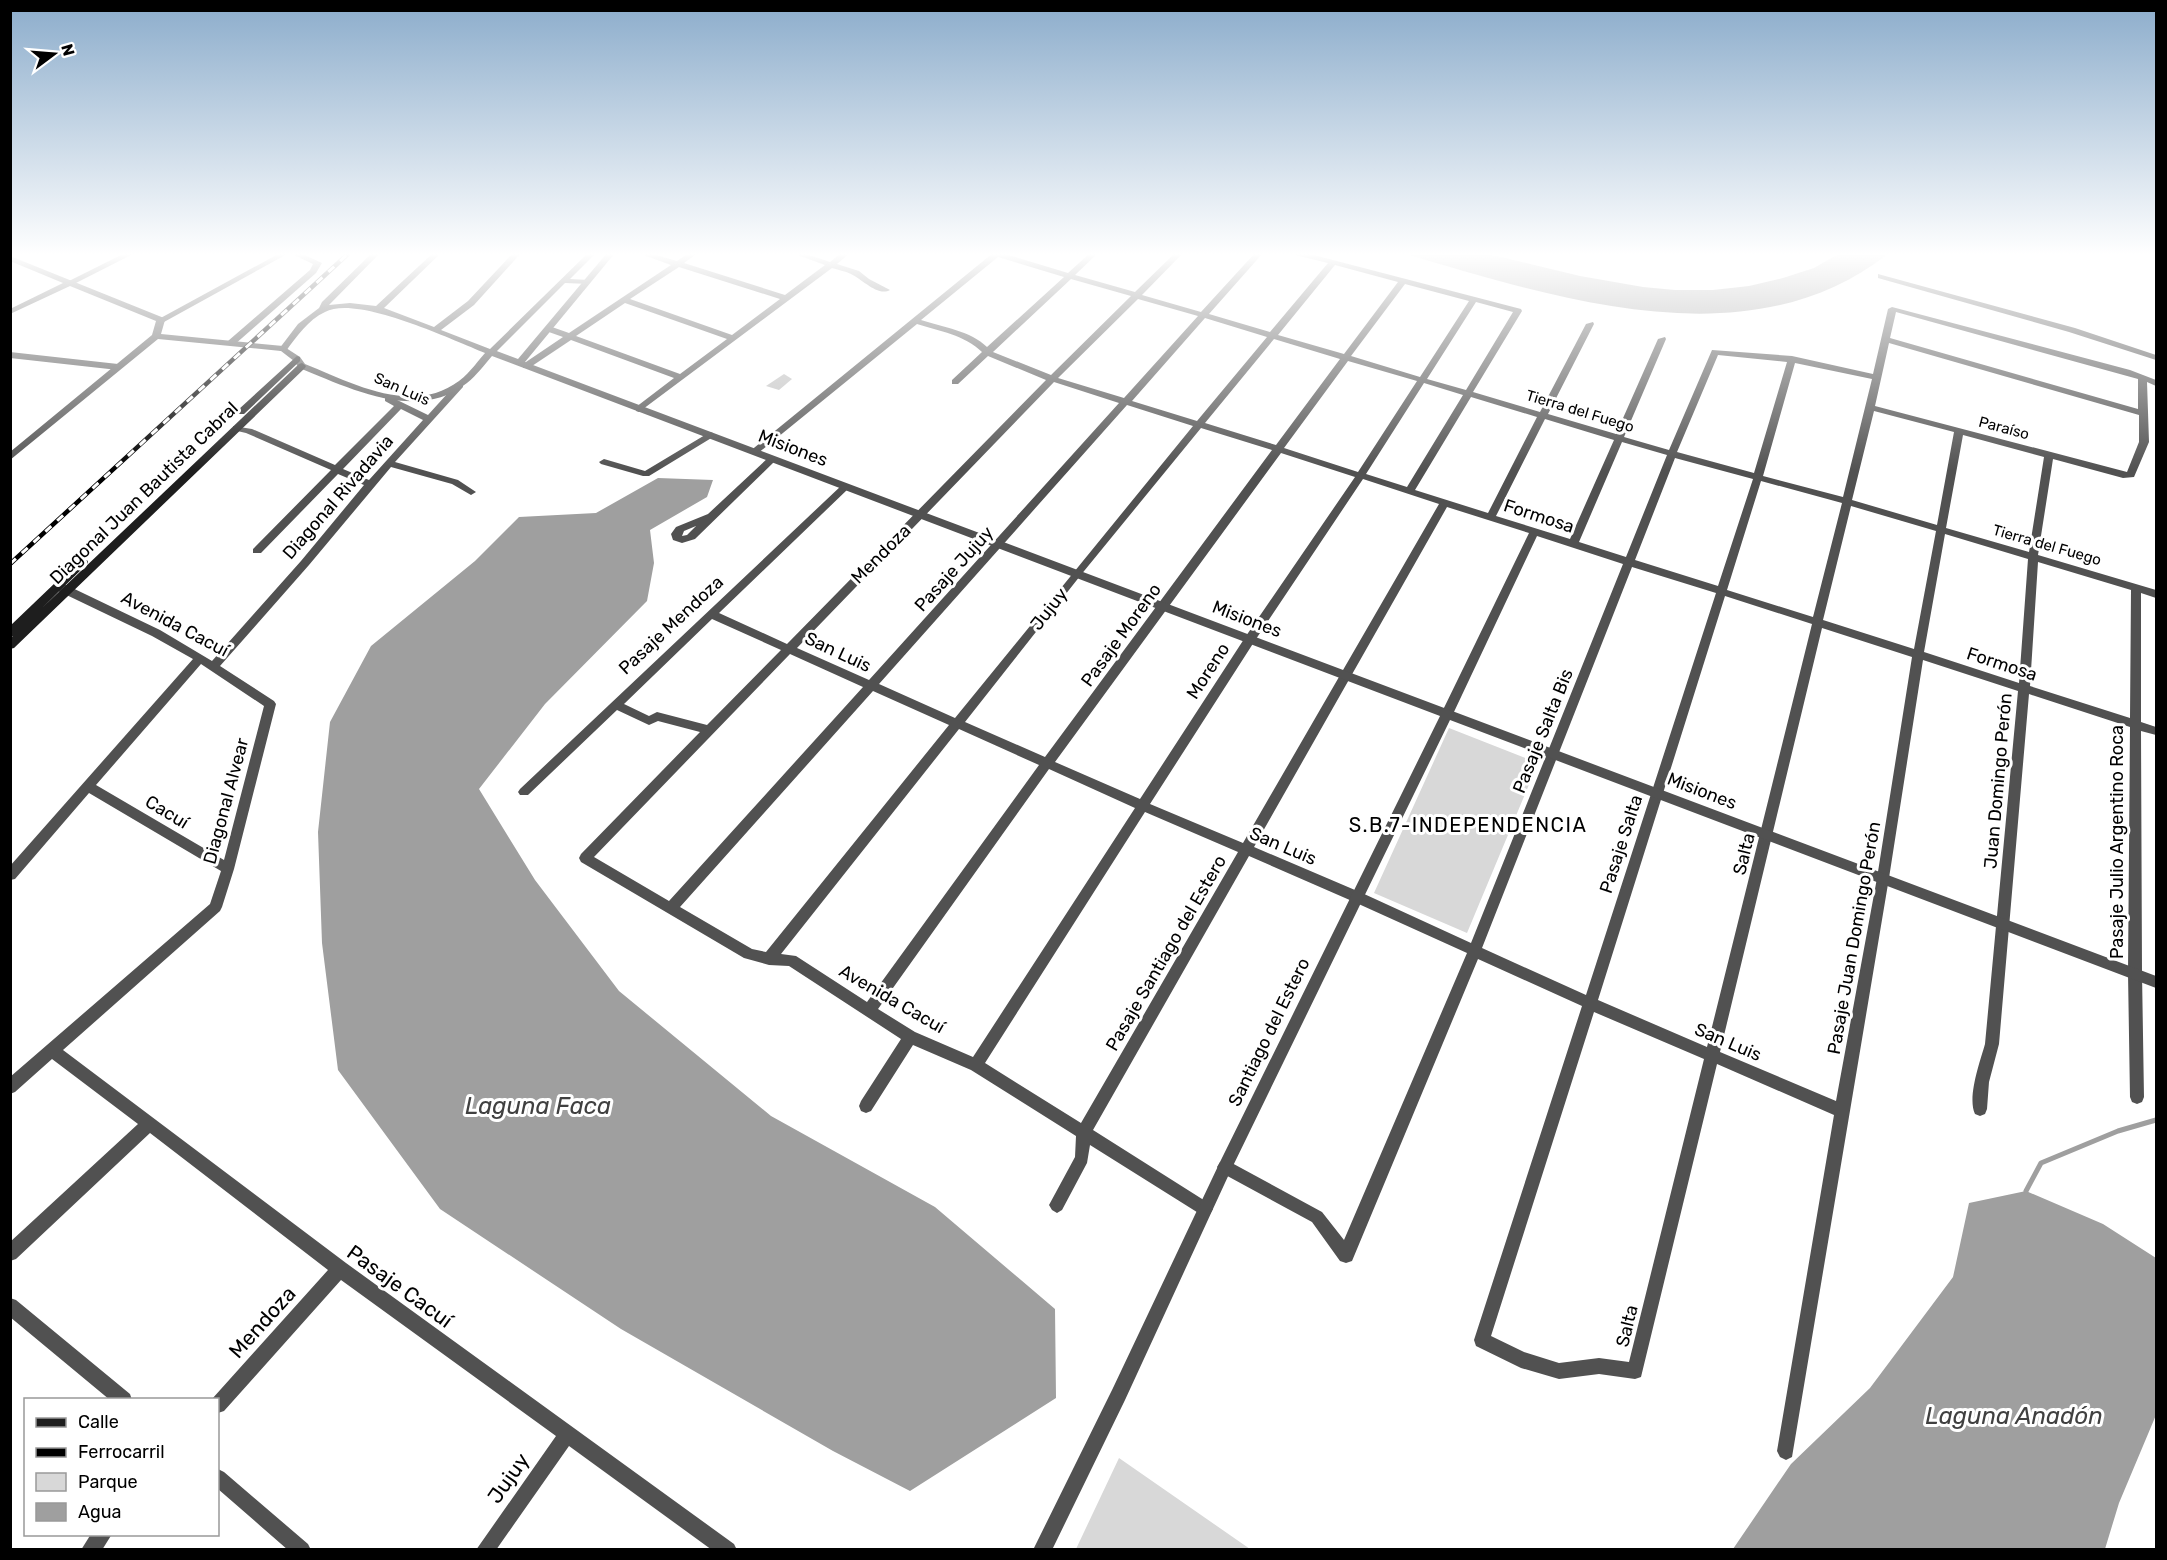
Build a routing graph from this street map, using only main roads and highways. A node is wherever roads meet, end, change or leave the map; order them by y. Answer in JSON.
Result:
{"nodes":[{"id":1,"x":62,"y":588,"type":"junction"},
{"id":2,"x":10,"y":633,"type":"edge"},
{"id":3,"x":10,"y":645,"type":"edge"}],
"edges":[{"from":1,"to":1,"type":"main road","name":"Diagonal Juan Bautista Cabral"},
{"from":1,"to":2,"type":"main road","name":"Diagonal Juan Bautista Cabral"},
{"from":1,"to":3,"type":"main road","name":"Diagonal Juan Bautista Cabral"}]}
